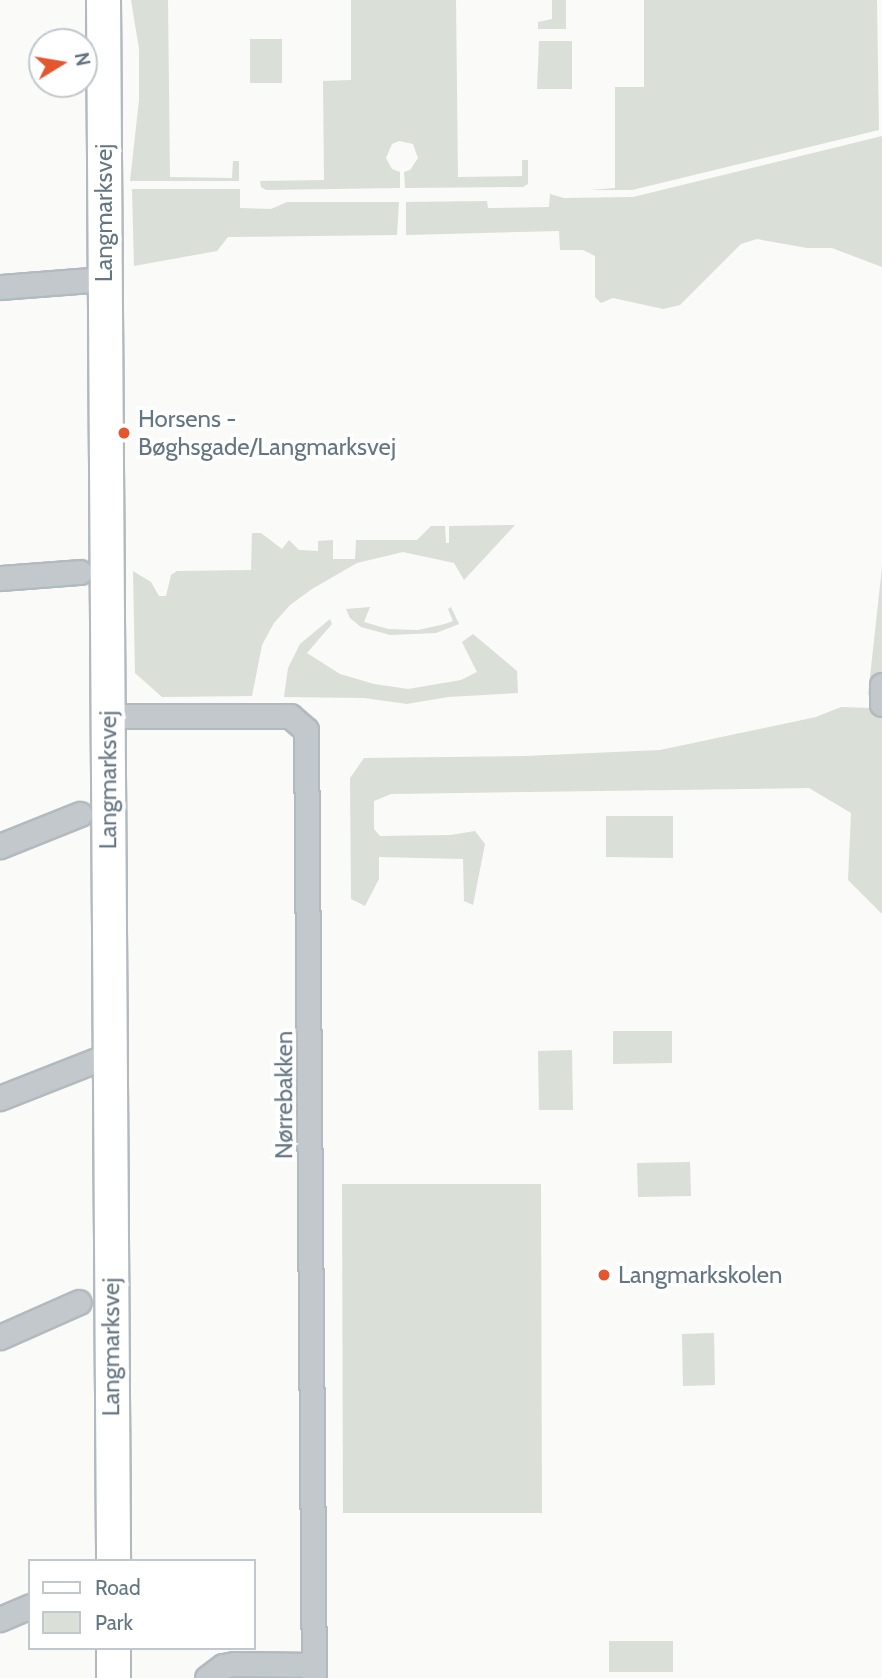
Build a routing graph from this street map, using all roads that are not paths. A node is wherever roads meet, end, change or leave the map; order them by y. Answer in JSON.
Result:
{"nodes":[{"id":1,"x":103,"y":0,"type":"edge"},
{"id":2,"x":105,"y":279,"type":"junction"},
{"id":3,"x":0,"y":287,"type":"edge"},
{"id":4,"x":80,"y":572,"type":"dead end"},
{"id":5,"x":0,"y":578,"type":"edge"},
{"id":6,"x":882,"y":685,"type":"edge"},
{"id":7,"x":882,"y":704,"type":"edge"},
{"id":8,"x":107,"y":716,"type":"junction"},
{"id":9,"x":79,"y":814,"type":"dead end"},
{"id":10,"x":0,"y":846,"type":"edge"},
{"id":11,"x":109,"y":1055,"type":"junction"},
{"id":12,"x":0,"y":1098,"type":"edge"},
{"id":13,"x":79,"y":1302,"type":"dead end"},
{"id":14,"x":0,"y":1337,"type":"edge"},
{"id":15,"x":113,"y":1559,"type":"edge"},
{"id":16,"x":28,"y":1607,"type":"edge"},
{"id":17,"x":0,"y":1619,"type":"edge"},
{"id":18,"x":113,"y":1650,"type":"edge"},
{"id":19,"x":314,"y":1672,"type":"edge"},
{"id":20,"x":113,"y":1678,"type":"edge"},
{"id":21,"x":207,"y":1678,"type":"edge"}],
"edges":[{"from":1,"to":2,"type":"main road","name":"Langmarksvej"},
{"from":2,"to":3,"type":"street"},
{"from":2,"to":8,"type":"main road","name":"Langmarksvej"},
{"from":4,"to":5,"type":"street"},
{"from":6,"to":7,"type":"street"},
{"from":8,"to":11,"type":"main road","name":"Langmarksvej"},
{"from":8,"to":19,"type":"street","name":"Nørrebakken"},
{"from":9,"to":10,"type":"street"},
{"from":11,"to":12,"type":"street"},
{"from":11,"to":15,"type":"main road","name":"Langmarksvej"},
{"from":13,"to":14,"type":"street"},
{"from":16,"to":17,"type":"street"},
{"from":18,"to":20,"type":"main road"},
{"from":19,"to":21,"type":"street","name":"Nørrebakken"}]}
